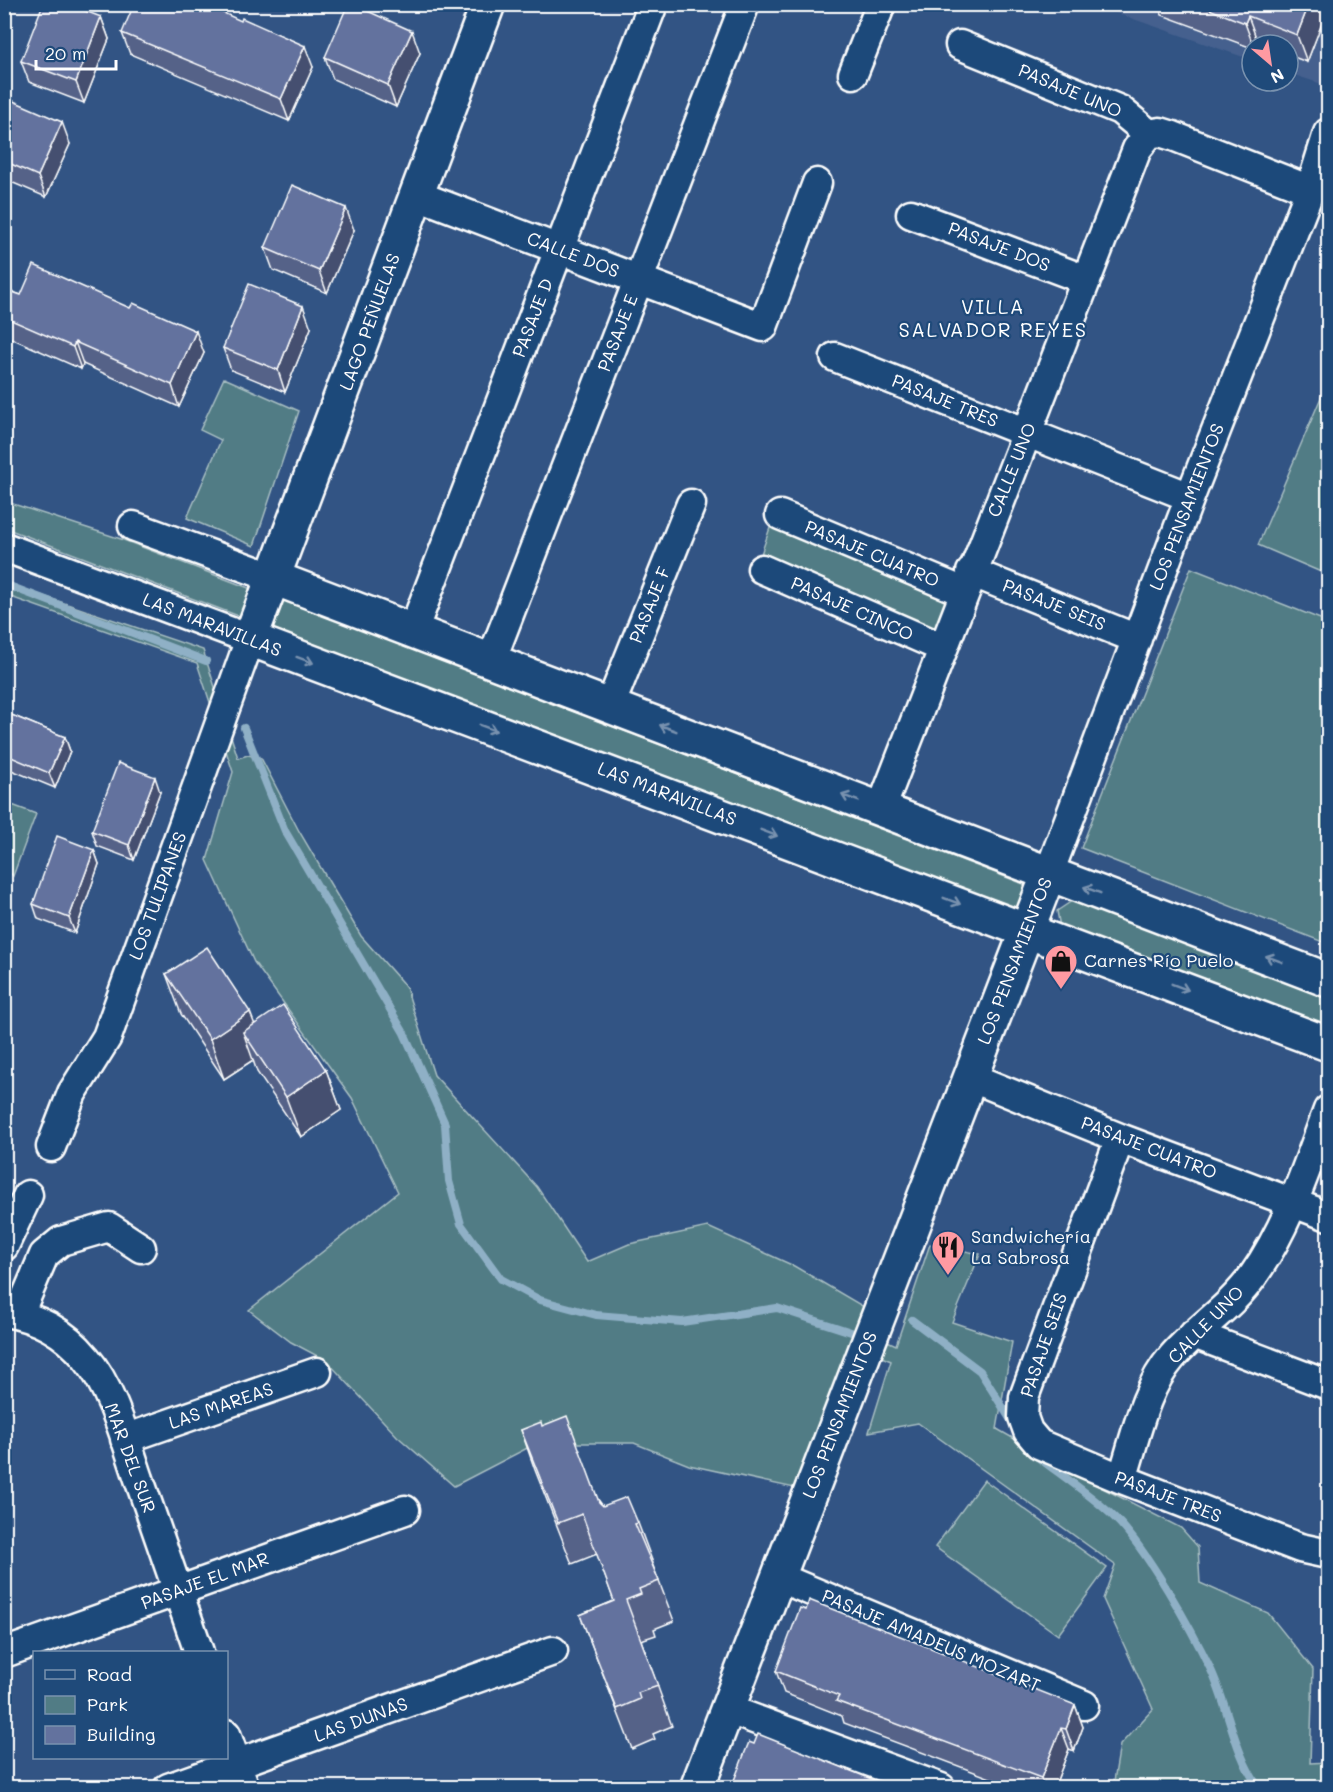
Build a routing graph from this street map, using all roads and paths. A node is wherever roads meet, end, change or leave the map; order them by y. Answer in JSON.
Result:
{"nodes":[{"id":1,"x":488,"y":4,"type":"edge"},
{"id":2,"x":653,"y":4,"type":"edge"},
{"id":3,"x":745,"y":4,"type":"edge"},
{"id":4,"x":881,"y":4,"type":"edge"},
{"id":5,"x":960,"y":45,"type":"dead end"},
{"id":6,"x":853,"y":74,"type":"dead end"},
{"id":7,"x":1329,"y":133,"type":"edge"},
{"id":8,"x":1149,"y":134,"type":"junction"},
{"id":9,"x":817,"y":183,"type":"dead end"},
{"id":10,"x":1310,"y":190,"type":"junction"},
{"id":11,"x":417,"y":195,"type":"junction"},
{"id":12,"x":911,"y":214,"type":"dead end"},
{"id":13,"x":559,"y":249,"type":"junction"},
{"id":14,"x":639,"y":279,"type":"junction"},
{"id":15,"x":1086,"y":280,"type":"junction"},
{"id":16,"x":835,"y":357,"type":"dead end"},
{"id":17,"x":1027,"y":434,"type":"junction"},
{"id":18,"x":1190,"y":497,"type":"junction"},
{"id":19,"x":690,"y":504,"type":"dead end"},
{"id":20,"x":780,"y":515,"type":"dead end"},
{"id":21,"x":133,"y":526,"type":"dead end"},
{"id":22,"x":4,"y":547,"type":"edge"},
{"id":23,"x":762,"y":569,"type":"dead end"},
{"id":24,"x":274,"y":578,"type":"junction"},
{"id":25,"x":968,"y":582,"type":"junction"},
{"id":26,"x":413,"y":631,"type":"junction"},
{"id":27,"x":250,"y":639,"type":"junction"},
{"id":28,"x":1137,"y":639,"type":"junction"},
{"id":29,"x":943,"y":648,"type":"junction"},
{"id":30,"x":491,"y":661,"type":"junction"},
{"id":31,"x":610,"y":706,"type":"junction"},
{"id":32,"x":881,"y":810,"type":"junction"},
{"id":33,"x":1049,"y":873,"type":"junction"},
{"id":34,"x":1027,"y":929,"type":"junction"},
{"id":35,"x":1329,"y":980,"type":"edge"},
{"id":36,"x":1329,"y":1044,"type":"edge"},
{"id":37,"x":970,"y":1077,"type":"junction"},
{"id":38,"x":1329,"y":1110,"type":"edge"},
{"id":39,"x":1120,"y":1138,"type":"junction"},
{"id":40,"x":51,"y":1147,"type":"dead end"},
{"id":41,"x":28,"y":1195,"type":"dead end"},
{"id":42,"x":1293,"y":1202,"type":"junction"},
{"id":43,"x":1329,"y":1216,"type":"edge"},
{"id":44,"x":4,"y":1246,"type":"edge"},
{"id":45,"x":141,"y":1248,"type":"dead end"},
{"id":46,"x":12,"y":1313,"type":"edge"},
{"id":47,"x":1194,"y":1334,"type":"junction"},
{"id":48,"x":317,"y":1372,"type":"dead end"},
{"id":49,"x":1329,"y":1385,"type":"edge"},
{"id":50,"x":1023,"y":1417,"type":"joint"},
{"id":51,"x":125,"y":1439,"type":"junction"},
{"id":52,"x":1122,"y":1479,"type":"junction"},
{"id":53,"x":405,"y":1510,"type":"dead end"},
{"id":54,"x":1329,"y":1554,"type":"edge"},
{"id":55,"x":778,"y":1577,"type":"junction"},
{"id":56,"x":177,"y":1590,"type":"junction"},
{"id":57,"x":198,"y":1651,"type":"edge"},
{"id":58,"x":553,"y":1651,"type":"dead end"},
{"id":59,"x":4,"y":1653,"type":"edge"},
{"id":60,"x":1084,"y":1705,"type":"dead end"},
{"id":61,"x":727,"y":1709,"type":"junction"},
{"id":62,"x":228,"y":1740,"type":"edge"},
{"id":63,"x":241,"y":1776,"type":"edge"},
{"id":64,"x":168,"y":1788,"type":"edge"},
{"id":65,"x":697,"y":1788,"type":"edge"},
{"id":66,"x":941,"y":1788,"type":"edge"}],
"edges":[{"from":1,"to":11,"type":"street","name":"LAGO PEÑUELAS"},
{"from":2,"to":13,"type":"street","name":"PASAJE D"},
{"from":3,"to":14,"type":"street","name":"PASAJE E"},
{"from":4,"to":6,"type":"street"},
{"from":5,"to":8,"type":"street","name":"PASAJE UNO"},
{"from":7,"to":10,"type":"street","name":"LOS PENSAMIENTOS"},
{"from":8,"to":10,"type":"street"},
{"from":8,"to":15,"type":"street","name":"CALLE UNO"},
{"from":9,"to":14,"type":"street","name":"CALLE DOS"},
{"from":10,"to":18,"type":"street","name":"LOS PENSAMIENTOS"},
{"from":11,"to":13,"type":"street","name":"CALLE DOS"},
{"from":11,"to":24,"type":"street","name":"LAGO PEÑUELAS"},
{"from":12,"to":15,"type":"street","name":"PASAJE DOS"},
{"from":13,"to":14,"type":"street","name":"CALLE DOS"},
{"from":13,"to":26,"type":"street","name":"PASAJE D"},
{"from":14,"to":30,"type":"street","name":"PASAJE E"},
{"from":15,"to":17,"type":"street","name":"CALLE UNO"},
{"from":16,"to":17,"type":"street","name":"PASAJE TRES"},
{"from":17,"to":18,"type":"street","name":"PASAJE TRES"},
{"from":17,"to":25,"type":"street","name":"CALLE UNO"},
{"from":18,"to":28,"type":"street","name":"LOS PENSAMIENTOS"},
{"from":19,"to":31,"type":"street","name":"PASAJE F"},
{"from":20,"to":25,"type":"street","name":"PASAJE CUATRO"},
{"from":21,"to":24,"type":"street"},
{"from":22,"to":27,"type":"street","name":"LAS MARAVILLAS"},
{"from":23,"to":29,"type":"street","name":"PASAJE CINCO"},
{"from":24,"to":26,"type":"street"},
{"from":24,"to":27,"type":"street","name":"LAGO PEÑUELAS"},
{"from":25,"to":28,"type":"street","name":"PASAJE SEIS"},
{"from":25,"to":29,"type":"street","name":"CALLE UNO"},
{"from":26,"to":30,"type":"street"},
{"from":27,"to":34,"type":"street","name":"LAS MARAVILLAS","one_way":true},
{"from":27,"to":40,"type":"street","name":"LOS TULIPANES"},
{"from":28,"to":33,"type":"street","name":"LOS PENSAMIENTOS"},
{"from":29,"to":32,"type":"street","name":"CALLE UNO"},
{"from":30,"to":31,"type":"street"},
{"from":32,"to":31,"type":"street","one_way":true},
{"from":32,"to":33,"type":"street"},
{"from":33,"to":34,"type":"street","name":"LOS PENSAMIENTOS"},
{"from":35,"to":33,"type":"street","one_way":true},
{"from":34,"to":36,"type":"street","name":"LAS MARAVILLAS","one_way":true},
{"from":34,"to":37,"type":"street","name":"LOS PENSAMIENTOS"},
{"from":37,"to":39,"type":"street","name":"PASAJE CUATRO"},
{"from":37,"to":55,"type":"street","name":"LOS PENSAMIENTOS"},
{"from":38,"to":42,"type":"street","name":"CALLE UNO"},
{"from":39,"to":42,"type":"street","name":"PASAJE CUATRO"},
{"from":39,"to":50,"type":"street","name":"PASAJE SEIS"},
{"from":41,"to":44,"type":"street"},
{"from":42,"to":43,"type":"street","name":"PASAJE CUATRO"},
{"from":42,"to":47,"type":"street","name":"CALLE UNO"},
{"from":45,"to":46,"type":"street"},
{"from":46,"to":51,"type":"street","name":"MAR DEL SUR"},
{"from":47,"to":49,"type":"street"},
{"from":47,"to":52,"type":"street","name":"CALLE UNO"},
{"from":48,"to":51,"type":"street","name":"LAS MAREAS"},
{"from":50,"to":52,"type":"street","name":"PASAJE TRES"},
{"from":51,"to":56,"type":"street","name":"MAR DEL SUR"},
{"from":52,"to":54,"type":"street","name":"PASAJE TRES"},
{"from":53,"to":56,"type":"street","name":"PASAJE EL MAR"},
{"from":55,"to":60,"type":"street","name":"PASAJE AMADEUS MOZART"},
{"from":55,"to":61,"type":"street","name":"LOS PENSAMIENTOS"},
{"from":56,"to":57,"type":"street","name":"MAR DEL SUR"},
{"from":56,"to":59,"type":"street","name":"PASAJE EL MAR"},
{"from":58,"to":63,"type":"street","name":"LAS DUNAS"},
{"from":61,"to":65,"type":"street","name":"LOS PENSAMIENTOS"},
{"from":61,"to":66,"type":"street"},
{"from":62,"to":63,"type":"street"},
{"from":63,"to":64,"type":"street","name":"LAS DUNAS"}]}
